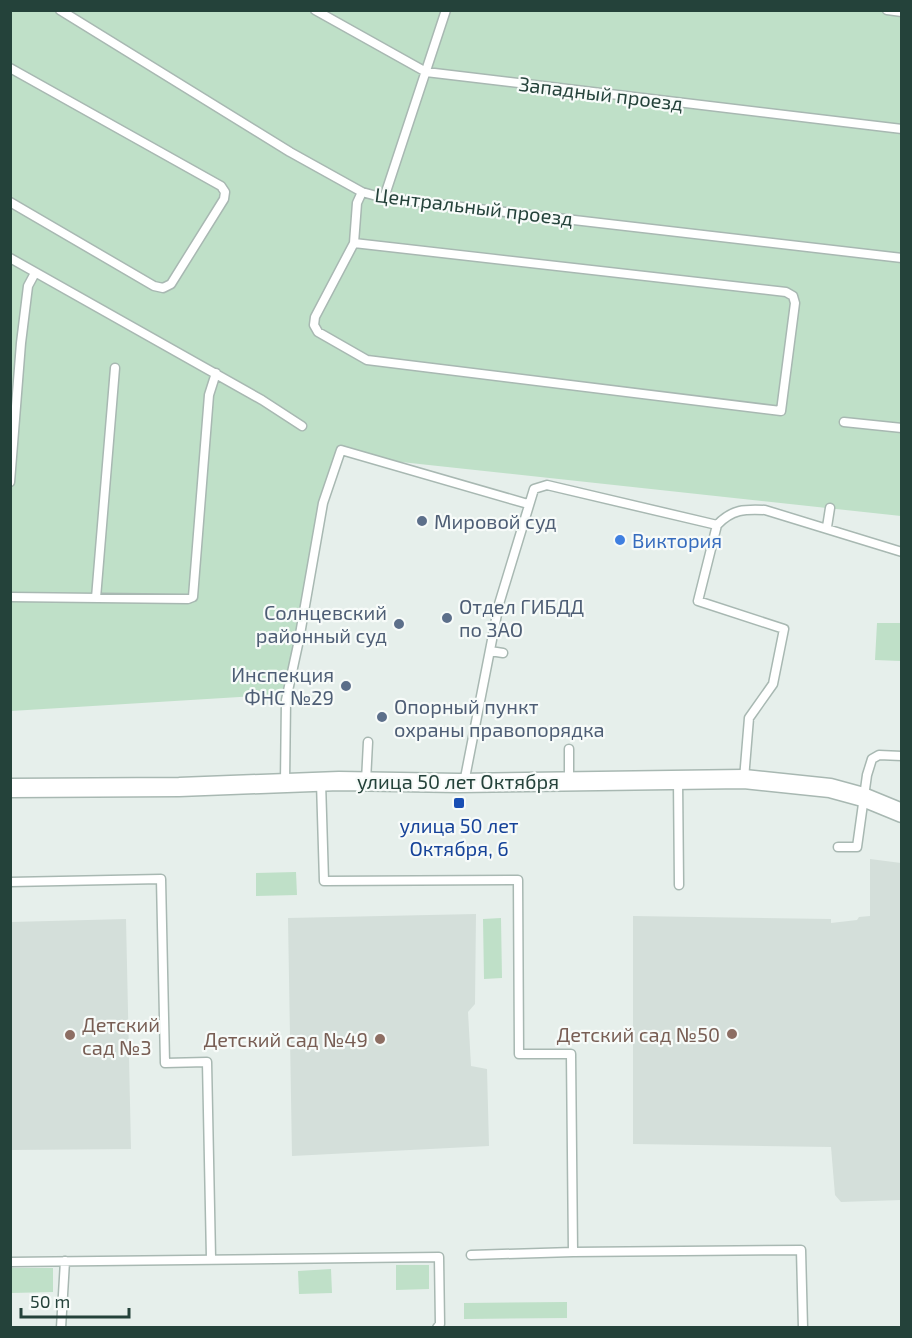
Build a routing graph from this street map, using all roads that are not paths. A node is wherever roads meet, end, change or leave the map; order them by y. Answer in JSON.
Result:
{"nodes":[{"id":1,"x":315,"y":10,"type":"edge"},
{"id":2,"x":446,"y":10,"type":"edge"},
{"id":3,"x":887,"y":10,"type":"edge"},
{"id":4,"x":60,"y":11,"type":"edge"},
{"id":5,"x":902,"y":12,"type":"edge"},
{"id":6,"x":10,"y":68,"type":"edge"},
{"id":7,"x":426,"y":72,"type":"junction"},
{"id":8,"x":902,"y":129,"type":"edge"},
{"id":9,"x":362,"y":192,"type":"junction"},
{"id":10,"x":384,"y":198,"type":"junction"},
{"id":11,"x":10,"y":202,"type":"edge"},
{"id":12,"x":354,"y":243,"type":"junction"},
{"id":13,"x":10,"y":258,"type":"edge"},
{"id":14,"x":902,"y":258,"type":"edge"},
{"id":15,"x":35,"y":273,"type":"junction"},
{"id":16,"x":10,"y":342,"type":"edge"},
{"id":17,"x":21,"y":343,"type":"junction"},
{"id":18,"x":115,"y":368,"type":"dead end"},
{"id":19,"x":216,"y":374,"type":"junction"},
{"id":20,"x":844,"y":422,"type":"dead end"},
{"id":21,"x":302,"y":426,"type":"dead end"},
{"id":22,"x":902,"y":428,"type":"edge"},
{"id":23,"x":10,"y":482,"type":"edge"},
{"id":24,"x":528,"y":504,"type":"junction"},
{"id":25,"x":830,"y":508,"type":"dead end"},
{"id":26,"x":717,"y":525,"type":"junction"},
{"id":27,"x":827,"y":527,"type":"junction"},
{"id":28,"x":902,"y":552,"type":"edge"},
{"id":29,"x":10,"y":597,"type":"edge"},
{"id":30,"x":96,"y":598,"type":"junction"},
{"id":31,"x":490,"y":651,"type":"junction"},
{"id":32,"x":503,"y":653,"type":"dead end"},
{"id":33,"x":368,"y":742,"type":"dead end"},
{"id":34,"x":570,"y":749,"type":"dead end"},
{"id":35,"x":902,"y":756,"type":"edge"},
{"id":36,"x":744,"y":779,"type":"junction"},
{"id":37,"x":678,"y":780,"type":"junction"},
{"id":38,"x":366,"y":781,"type":"junction"},
{"id":39,"x":569,"y":781,"type":"junction"},
{"id":40,"x":285,"y":782,"type":"junction"},
{"id":41,"x":321,"y":782,"type":"junction"},
{"id":42,"x":464,"y":783,"type":"junction"},
{"id":43,"x":10,"y":788,"type":"edge"},
{"id":44,"x":863,"y":796,"type":"junction"},
{"id":45,"x":902,"y":813,"type":"edge"},
{"id":46,"x":838,"y":847,"type":"dead end"},
{"id":47,"x":10,"y":882,"type":"edge"},
{"id":48,"x":679,"y":885,"type":"dead end"},
{"id":49,"x":573,"y":1252,"type":"junction"},
{"id":50,"x":471,"y":1255,"type":"dead end"},
{"id":51,"x":211,"y":1258,"type":"junction"},
{"id":52,"x":65,"y":1261,"type":"junction"},
{"id":53,"x":10,"y":1262,"type":"edge"},
{"id":54,"x":61,"y":1328,"type":"edge"},
{"id":55,"x":437,"y":1328,"type":"edge"},
{"id":56,"x":803,"y":1328,"type":"edge"}],
"edges":[{"from":1,"to":7,"type":"lane","name":"Западный проезд"},
{"from":2,"to":7,"type":"lane"},
{"from":3,"to":5,"type":"lane"},
{"from":4,"to":9,"type":"lane","name":"Центральный проезд"},
{"from":6,"to":11,"type":"lane"},
{"from":7,"to":8,"type":"lane","name":"Западный проезд"},
{"from":7,"to":10,"type":"lane"},
{"from":9,"to":10,"type":"lane","name":"Центральный проезд"},
{"from":9,"to":12,"type":"lane"},
{"from":10,"to":14,"type":"lane","name":"Центральный проезд"},
{"from":12,"to":12,"type":"lane"},
{"from":13,"to":15,"type":"lane"},
{"from":15,"to":17,"type":"lane"},
{"from":15,"to":19,"type":"lane"},
{"from":16,"to":17,"type":"lane"},
{"from":17,"to":23,"type":"lane"},
{"from":18,"to":30,"type":"lane"},
{"from":19,"to":21,"type":"lane"},
{"from":19,"to":30,"type":"lane"},
{"from":20,"to":22,"type":"lane"},
{"from":24,"to":26,"type":"lane"},
{"from":24,"to":31,"type":"lane"},
{"from":24,"to":40,"type":"lane"},
{"from":25,"to":27,"type":"lane"},
{"from":26,"to":27,"type":"lane"},
{"from":26,"to":36,"type":"lane"},
{"from":27,"to":28,"type":"lane"},
{"from":29,"to":30,"type":"lane"},
{"from":31,"to":32,"type":"lane"},
{"from":31,"to":42,"type":"lane"},
{"from":33,"to":38,"type":"lane"},
{"from":34,"to":39,"type":"lane"},
{"from":35,"to":44,"type":"lane"},
{"from":36,"to":37,"type":"street","name":"улица 50 лет Октября"},
{"from":36,"to":44,"type":"street","name":"улица 50 лет Октября"},
{"from":37,"to":39,"type":"street","name":"улица 50 лет Октября"},
{"from":37,"to":48,"type":"lane"},
{"from":38,"to":41,"type":"street","name":"улица 50 лет Октября"},
{"from":38,"to":42,"type":"street","name":"улица 50 лет Октября"},
{"from":39,"to":42,"type":"street","name":"улица 50 лет Октября"},
{"from":40,"to":41,"type":"street","name":"улица 50 лет Октября"},
{"from":40,"to":43,"type":"street","name":"улица 50 лет Октября"},
{"from":41,"to":49,"type":"lane"},
{"from":44,"to":45,"type":"street","name":"улица 50 лет Октября"},
{"from":44,"to":46,"type":"lane"},
{"from":47,"to":51,"type":"lane"},
{"from":49,"to":50,"type":"lane"},
{"from":49,"to":56,"type":"lane"},
{"from":51,"to":52,"type":"lane"},
{"from":51,"to":55,"type":"lane"},
{"from":52,"to":53,"type":"lane"},
{"from":52,"to":54,"type":"lane"}]}
